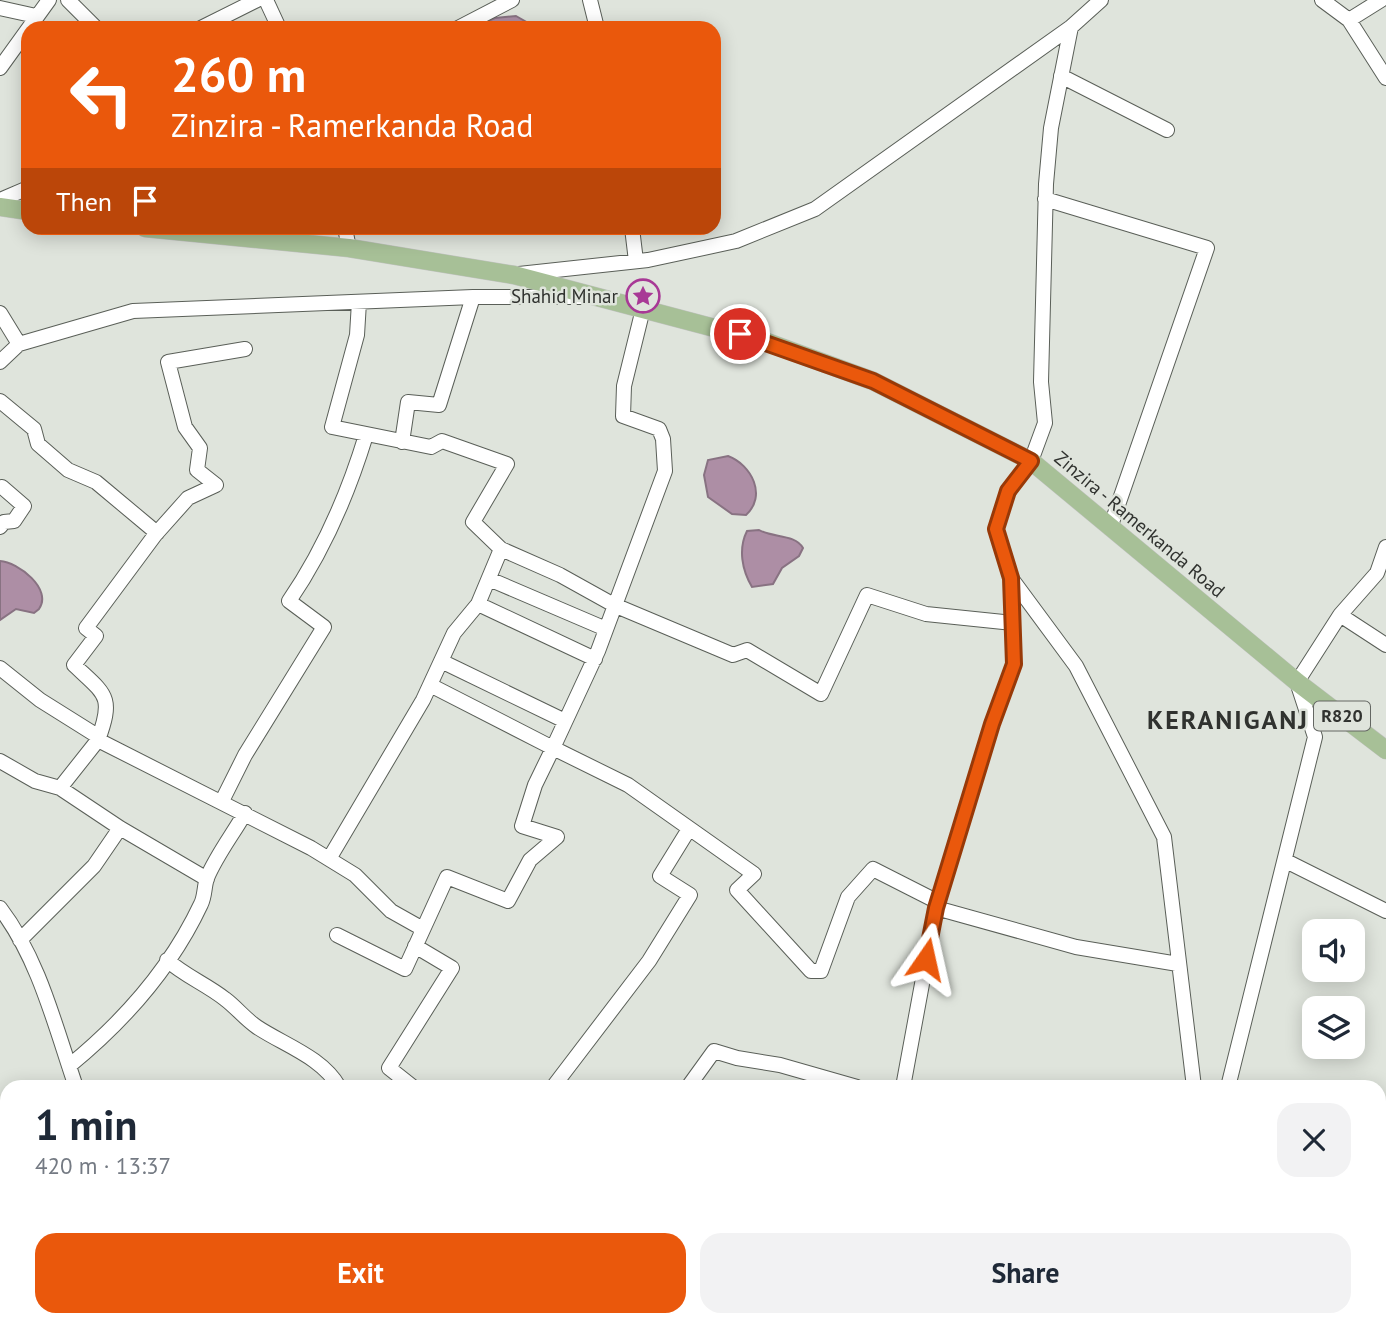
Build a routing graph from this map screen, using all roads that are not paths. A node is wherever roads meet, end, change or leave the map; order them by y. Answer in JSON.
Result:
{"nodes":[{"id":1,"x":49,"y":0,"type":"edge"},
{"id":2,"x":68,"y":0,"type":"edge"},
{"id":3,"x":257,"y":0,"type":"edge"},
{"id":4,"x":266,"y":0,"type":"edge"},
{"id":5,"x":512,"y":0,"type":"edge"},
{"id":6,"x":590,"y":0,"type":"edge"},
{"id":7,"x":1101,"y":0,"type":"edge"},
{"id":8,"x":1322,"y":0,"type":"edge"},
{"id":9,"x":1381,"y":0,"type":"edge"},
{"id":10,"x":0,"y":8,"type":"edge"},
{"id":11,"x":36,"y":16,"type":"junction"},
{"id":12,"x":1349,"y":20,"type":"junction"},
{"id":13,"x":33,"y":21,"type":"edge"},
{"id":14,"x":89,"y":21,"type":"edge"},
{"id":15,"x":215,"y":21,"type":"edge"},
{"id":16,"x":276,"y":21,"type":"edge"},
{"id":17,"x":472,"y":21,"type":"edge"},
{"id":18,"x":595,"y":21,"type":"edge"},
{"id":19,"x":1071,"y":27,"type":"junction"},
{"id":20,"x":21,"y":38,"type":"edge"},
{"id":21,"x":0,"y":68,"type":"edge"},
{"id":22,"x":1060,"y":76,"type":"junction"},
{"id":23,"x":1386,"y":78,"type":"edge"},
{"id":24,"x":1167,"y":130,"type":"dead end"},
{"id":25,"x":21,"y":191,"type":"edge"},
{"id":26,"x":1045,"y":199,"type":"junction"},
{"id":27,"x":0,"y":200,"type":"edge"},
{"id":28,"x":0,"y":207,"type":"edge"},
{"id":29,"x":21,"y":210,"type":"edge"},
{"id":30,"x":222,"y":235,"type":"edge"},
{"id":31,"x":346,"y":235,"type":"edge"},
{"id":32,"x":633,"y":235,"type":"edge"},
{"id":33,"x":349,"y":248,"type":"junction"},
{"id":34,"x":636,"y":261,"type":"junction"},
{"id":35,"x":514,"y":275,"type":"junction"},
{"id":36,"x":473,"y":297,"type":"junction"},
{"id":37,"x":596,"y":297,"type":"junction"},
{"id":38,"x":359,"y":302,"type":"junction"},
{"id":39,"x":643,"y":309,"type":"junction"},
{"id":40,"x":0,"y":313,"type":"edge"},
{"id":41,"x":19,"y":344,"type":"junction"},
{"id":42,"x":245,"y":349,"type":"dead end"},
{"id":43,"x":0,"y":362,"type":"edge"},
{"id":44,"x":0,"y":401,"type":"edge"},
{"id":45,"x":366,"y":435,"type":"junction"},
{"id":46,"x":402,"y":442,"type":"junction"},
{"id":47,"x":1031,"y":461,"type":"junction"},
{"id":48,"x":2,"y":487,"type":"dead end"},
{"id":49,"x":0,"y":527,"type":"edge"},
{"id":50,"x":1110,"y":528,"type":"junction"},
{"id":51,"x":157,"y":533,"type":"junction"},
{"id":52,"x":1386,"y":547,"type":"edge"},
{"id":53,"x":501,"y":549,"type":"junction"},
{"id":54,"x":1011,"y":578,"type":"junction"},
{"id":55,"x":489,"y":579,"type":"junction"},
{"id":56,"x":478,"y":604,"type":"junction"},
{"id":57,"x":614,"y":605,"type":"junction"},
{"id":58,"x":1340,"y":615,"type":"junction"},
{"id":59,"x":1013,"y":623,"type":"junction"},
{"id":60,"x":606,"y":629,"type":"junction"},
{"id":61,"x":1386,"y":645,"type":"edge"},
{"id":62,"x":595,"y":659,"type":"junction"},
{"id":63,"x":441,"y":661,"type":"junction"},
{"id":64,"x":0,"y":668,"type":"edge"},
{"id":65,"x":1297,"y":682,"type":"junction"},
{"id":66,"x":430,"y":685,"type":"junction"},
{"id":67,"x":565,"y":721,"type":"junction"},
{"id":68,"x":98,"y":738,"type":"junction"},
{"id":69,"x":553,"y":748,"type":"junction"},
{"id":70,"x":1386,"y":750,"type":"edge"},
{"id":71,"x":0,"y":761,"type":"edge"},
{"id":72,"x":60,"y":788,"type":"junction"},
{"id":73,"x":222,"y":801,"type":"junction"},
{"id":74,"x":245,"y":813,"type":"junction"},
{"id":75,"x":120,"y":828,"type":"junction"},
{"id":76,"x":689,"y":829,"type":"junction"},
{"id":77,"x":329,"y":859,"type":"junction"},
{"id":78,"x":1286,"y":861,"type":"junction"},
{"id":79,"x":206,"y":879,"type":"junction"},
{"id":80,"x":937,"y":905,"type":"junction"},
{"id":81,"x":0,"y":908,"type":"edge"},
{"id":82,"x":1386,"y":911,"type":"edge"},
{"id":83,"x":423,"y":929,"type":"junction"},
{"id":84,"x":337,"y":935,"type":"dead end"},
{"id":85,"x":20,"y":940,"type":"junction"},
{"id":86,"x":415,"y":946,"type":"junction"},
{"id":87,"x":167,"y":960,"type":"junction"},
{"id":88,"x":1178,"y":964,"type":"junction"},
{"id":89,"x":69,"y":1066,"type":"junction"},
{"id":90,"x":74,"y":1080,"type":"edge"},
{"id":91,"x":336,"y":1080,"type":"edge"},
{"id":92,"x":404,"y":1080,"type":"edge"},
{"id":93,"x":558,"y":1080,"type":"edge"},
{"id":94,"x":693,"y":1080,"type":"edge"},
{"id":95,"x":832,"y":1080,"type":"edge"},
{"id":96,"x":904,"y":1080,"type":"edge"},
{"id":97,"x":1193,"y":1080,"type":"edge"},
{"id":98,"x":1230,"y":1080,"type":"edge"}],
"edges":[{"from":1,"to":11,"type":"street"},
{"from":2,"to":14,"type":"street"},
{"from":3,"to":15,"type":"street"},
{"from":4,"to":16,"type":"street"},
{"from":5,"to":17,"type":"street"},
{"from":6,"to":18,"type":"street"},
{"from":7,"to":19,"type":"street"},
{"from":8,"to":12,"type":"street"},
{"from":9,"to":12,"type":"street"},
{"from":10,"to":11,"type":"street"},
{"from":11,"to":13,"type":"street"},
{"from":12,"to":23,"type":"street"},
{"from":19,"to":22,"type":"street"},
{"from":19,"to":34,"type":"street"},
{"from":20,"to":21,"type":"street"},
{"from":22,"to":24,"type":"street"},
{"from":22,"to":26,"type":"street"},
{"from":25,"to":27,"type":"street"},
{"from":26,"to":47,"type":"street"},
{"from":26,"to":50,"type":"street"},
{"from":28,"to":29,"type":"main road"},
{"from":30,"to":33,"type":"main road","name":"Zinzira - Ramerkanda Road","number":"R820"},
{"from":31,"to":33,"type":"street"},
{"from":32,"to":34,"type":"street"},
{"from":33,"to":35,"type":"main road","name":"Zinzira - Ramerkanda Road","number":"R820"},
{"from":34,"to":35,"type":"street"},
{"from":35,"to":37,"type":"main road","name":"Zinzira - Ramerkanda Road","number":"R820"},
{"from":36,"to":37,"type":"street"},
{"from":36,"to":38,"type":"street"},
{"from":36,"to":46,"type":"street"},
{"from":37,"to":39,"type":"main road","name":"Zinzira - Ramerkanda Road","number":"R820"},
{"from":38,"to":41,"type":"street"},
{"from":38,"to":45,"type":"street"},
{"from":39,"to":47,"type":"main road","name":"Zinzira - Ramerkanda Road","number":"R820"},
{"from":39,"to":57,"type":"street"},
{"from":40,"to":41,"type":"street"},
{"from":41,"to":43,"type":"street"},
{"from":42,"to":51,"type":"street"},
{"from":44,"to":51,"type":"street"},
{"from":45,"to":46,"type":"street"},
{"from":45,"to":73,"type":"street"},
{"from":46,"to":53,"type":"street"},
{"from":47,"to":50,"type":"main road","name":"Zinzira - Ramerkanda Road","number":"R820"},
{"from":47,"to":54,"type":"street"},
{"from":48,"to":49,"type":"street"},
{"from":50,"to":65,"type":"main road","name":"Zinzira - Ramerkanda Road","number":"R820"},
{"from":51,"to":68,"type":"street"},
{"from":52,"to":58,"type":"street"},
{"from":53,"to":55,"type":"street"},
{"from":53,"to":57,"type":"street"},
{"from":54,"to":59,"type":"street"},
{"from":54,"to":88,"type":"street"},
{"from":55,"to":56,"type":"street"},
{"from":55,"to":60,"type":"street"},
{"from":56,"to":62,"type":"street"},
{"from":56,"to":63,"type":"street"},
{"from":57,"to":59,"type":"street"},
{"from":57,"to":60,"type":"street"},
{"from":58,"to":61,"type":"street"},
{"from":58,"to":65,"type":"street"},
{"from":59,"to":80,"type":"street"},
{"from":60,"to":62,"type":"street"},
{"from":62,"to":67,"type":"street"},
{"from":63,"to":66,"type":"street"},
{"from":63,"to":67,"type":"street"},
{"from":64,"to":68,"type":"street"},
{"from":65,"to":70,"type":"main road","name":"Zinzira - Ramerkanda Road","number":"R820"},
{"from":65,"to":78,"type":"street"},
{"from":66,"to":69,"type":"street"},
{"from":66,"to":77,"type":"street"},
{"from":67,"to":69,"type":"street"},
{"from":68,"to":72,"type":"street"},
{"from":68,"to":73,"type":"street"},
{"from":69,"to":76,"type":"street"},
{"from":69,"to":83,"type":"street"},
{"from":71,"to":72,"type":"street"},
{"from":72,"to":75,"type":"street"},
{"from":73,"to":74,"type":"street"},
{"from":74,"to":77,"type":"street"},
{"from":74,"to":79,"type":"street"},
{"from":75,"to":79,"type":"street"},
{"from":75,"to":85,"type":"street"},
{"from":76,"to":80,"type":"street"},
{"from":76,"to":93,"type":"street"},
{"from":77,"to":83,"type":"street"},
{"from":78,"to":82,"type":"street"},
{"from":78,"to":98,"type":"street"},
{"from":79,"to":87,"type":"street"},
{"from":80,"to":88,"type":"street"},
{"from":80,"to":96,"type":"street"},
{"from":81,"to":85,"type":"street"},
{"from":83,"to":86,"type":"street"},
{"from":84,"to":86,"type":"street"},
{"from":85,"to":89,"type":"street"},
{"from":86,"to":92,"type":"street"},
{"from":87,"to":89,"type":"street"},
{"from":87,"to":91,"type":"street"},
{"from":88,"to":97,"type":"street"},
{"from":89,"to":90,"type":"street"},
{"from":94,"to":95,"type":"street"}]}
